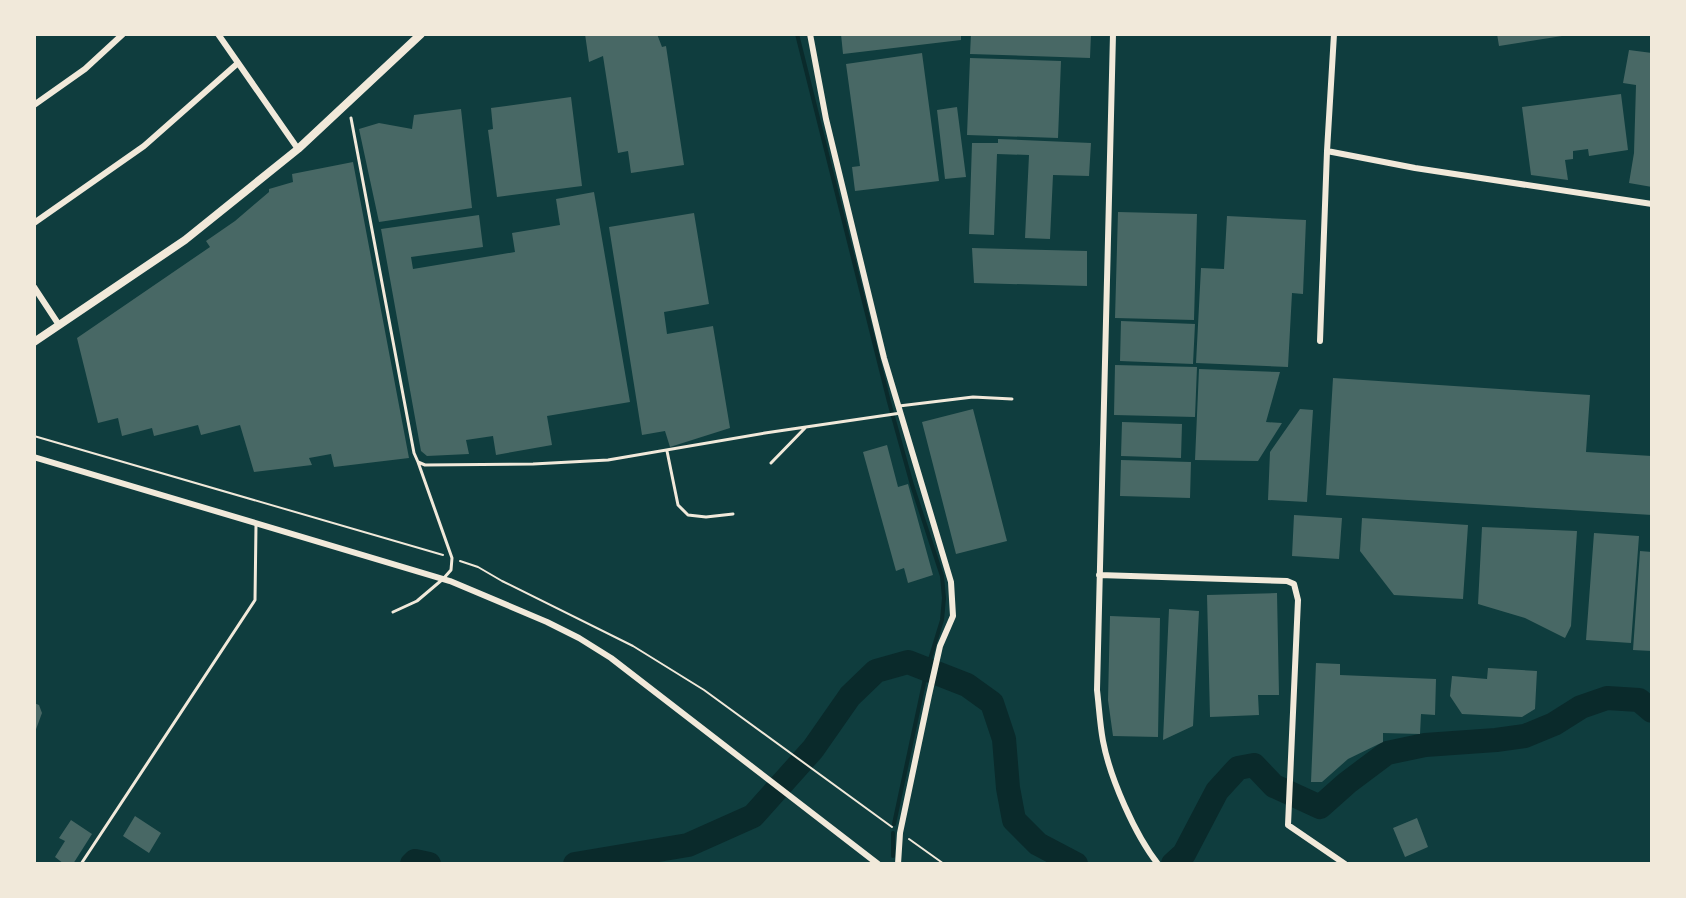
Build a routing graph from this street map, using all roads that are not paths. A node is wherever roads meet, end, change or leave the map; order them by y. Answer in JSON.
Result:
{"nodes":[{"id":1,"x":123,"y":34,"type":"edge"},
{"id":2,"x":218,"y":34,"type":"edge"},
{"id":3,"x":422,"y":34,"type":"edge"},
{"id":4,"x":810,"y":34,"type":"edge"},
{"id":5,"x":1113,"y":34,"type":"edge"},
{"id":6,"x":1334,"y":34,"type":"edge"},
{"id":7,"x":238,"y":63,"type":"junction"},
{"id":8,"x":34,"y":105,"type":"edge"},
{"id":9,"x":351,"y":118,"type":"dead end"},
{"id":10,"x":298,"y":149,"type":"junction"},
{"id":11,"x":1327,"y":151,"type":"junction"},
{"id":12,"x":1652,"y":204,"type":"edge"},
{"id":13,"x":34,"y":223,"type":"edge"},
{"id":14,"x":34,"y":287,"type":"edge"},
{"id":15,"x":59,"y":325,"type":"junction"},
{"id":16,"x":1320,"y":340,"type":"dead end"},
{"id":17,"x":34,"y":342,"type":"edge"},
{"id":18,"x":1012,"y":399,"type":"dead end"},
{"id":19,"x":900,"y":411,"type":"junction"},
{"id":20,"x":807,"y":427,"type":"junction"},
{"id":21,"x":667,"y":451,"type":"junction"},
{"id":22,"x":34,"y":457,"type":"edge"},
{"id":23,"x":418,"y":462,"type":"junction"},
{"id":24,"x":771,"y":462,"type":"dead end"},
{"id":25,"x":733,"y":514,"type":"dead end"},
{"id":26,"x":256,"y":523,"type":"junction"},
{"id":27,"x":1100,"y":575,"type":"junction"},
{"id":28,"x":443,"y":579,"type":"junction"},
{"id":29,"x":393,"y":612,"type":"dead end"},
{"id":30,"x":81,"y":864,"type":"edge"},
{"id":31,"x":878,"y":864,"type":"edge"},
{"id":32,"x":898,"y":864,"type":"edge"},
{"id":33,"x":1158,"y":864,"type":"edge"},
{"id":34,"x":1345,"y":864,"type":"edge"}],
"edges":[{"from":1,"to":8,"type":"street"},
{"from":2,"to":7,"type":"street"},
{"from":3,"to":10,"type":"main road"},
{"from":4,"to":19,"type":"street"},
{"from":5,"to":27,"type":"street"},
{"from":6,"to":11,"type":"street"},
{"from":7,"to":10,"type":"street"},
{"from":7,"to":13,"type":"street"},
{"from":9,"to":23,"type":"lane"},
{"from":10,"to":15,"type":"main road"},
{"from":11,"to":12,"type":"street"},
{"from":11,"to":16,"type":"street"},
{"from":14,"to":15,"type":"street"},
{"from":15,"to":17,"type":"main road"},
{"from":18,"to":19,"type":"lane"},
{"from":19,"to":20,"type":"lane"},
{"from":19,"to":32,"type":"street"},
{"from":20,"to":21,"type":"lane"},
{"from":20,"to":24,"type":"lane"},
{"from":21,"to":23,"type":"lane"},
{"from":21,"to":25,"type":"lane"},
{"from":22,"to":26,"type":"street"},
{"from":23,"to":28,"type":"lane"},
{"from":26,"to":28,"type":"street"},
{"from":26,"to":30,"type":"lane"},
{"from":27,"to":33,"type":"street"},
{"from":27,"to":34,"type":"street"},
{"from":28,"to":29,"type":"lane"},
{"from":28,"to":31,"type":"street"}]}
